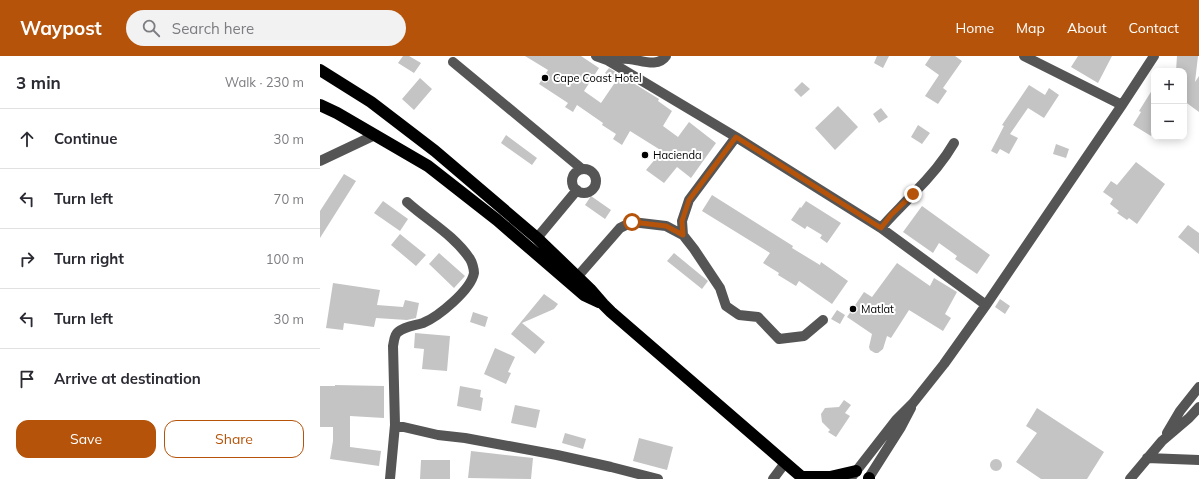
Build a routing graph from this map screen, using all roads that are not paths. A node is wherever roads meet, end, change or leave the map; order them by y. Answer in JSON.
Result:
{"nodes":[{"id":1,"x":596,"y":56,"type":"edge"},
{"id":2,"x":666,"y":56,"type":"edge"},
{"id":3,"x":1024,"y":56,"type":"edge"},
{"id":4,"x":1154,"y":56,"type":"edge"},
{"id":5,"x":606,"y":60,"type":"junction"},
{"id":6,"x":452,"y":62,"type":"dead end"},
{"id":7,"x":320,"y":70,"type":"edge"},
{"id":8,"x":320,"y":105,"type":"edge"},
{"id":9,"x":1122,"y":105,"type":"junction"},
{"id":10,"x":320,"y":112,"type":"edge"},
{"id":11,"x":337,"y":113,"type":"junction"},
{"id":12,"x":375,"y":135,"type":"junction"},
{"id":13,"x":736,"y":137,"type":"junction"},
{"id":14,"x":954,"y":142,"type":"dead end"},
{"id":15,"x":320,"y":161,"type":"edge"},
{"id":16,"x":582,"y":169,"type":"junction"},
{"id":17,"x":577,"y":190,"type":"junction"},
{"id":18,"x":407,"y":202,"type":"dead end"},
{"id":19,"x":881,"y":228,"type":"junction"},
{"id":20,"x":683,"y":235,"type":"junction"},
{"id":21,"x":537,"y":238,"type":"junction"},
{"id":22,"x":578,"y":276,"type":"junction"},
{"id":23,"x":602,"y":304,"type":"junction"},
{"id":24,"x":986,"y":305,"type":"junction"},
{"id":25,"x":823,"y":320,"type":"dead end"},
{"id":26,"x":1199,"y":388,"type":"edge"},
{"id":27,"x":913,"y":403,"type":"junction"},
{"id":28,"x":1199,"y":407,"type":"edge"},
{"id":29,"x":395,"y":425,"type":"junction"},
{"id":30,"x":1162,"y":441,"type":"junction"},
{"id":31,"x":1147,"y":458,"type":"junction"},
{"id":32,"x":1199,"y":460,"type":"edge"},
{"id":33,"x":785,"y":463,"type":"junction"},
{"id":34,"x":853,"y":475,"type":"edge"},
{"id":35,"x":803,"y":478,"type":"edge"},
{"id":36,"x":390,"y":479,"type":"edge"},
{"id":37,"x":658,"y":479,"type":"edge"},
{"id":38,"x":773,"y":479,"type":"edge"},
{"id":39,"x":868,"y":479,"type":"edge"},
{"id":40,"x":1130,"y":479,"type":"edge"}],
"edges":[{"from":1,"to":5,"type":"street"},
{"from":2,"to":5,"type":"street"},
{"from":3,"to":9,"type":"street"},
{"from":4,"to":9,"type":"street"},
{"from":5,"to":13,"type":"street"},
{"from":6,"to":16,"type":"street"},
{"from":7,"to":21,"type":"highway"},
{"from":8,"to":11,"type":"highway"},
{"from":9,"to":24,"type":"street"},
{"from":10,"to":11,"type":"highway"},
{"from":11,"to":12,"type":"highway"},
{"from":12,"to":15,"type":"street"},
{"from":12,"to":23,"type":"highway"},
{"from":13,"to":19,"type":"street"},
{"from":13,"to":20,"type":"street"},
{"from":14,"to":19,"type":"street"},
{"from":16,"to":17,"type":"street"},
{"from":16,"to":17,"type":"street"},
{"from":17,"to":21,"type":"street"},
{"from":18,"to":29,"type":"street"},
{"from":19,"to":24,"type":"street"},
{"from":20,"to":22,"type":"street"},
{"from":20,"to":25,"type":"street"},
{"from":21,"to":22,"type":"highway"},
{"from":22,"to":23,"type":"highway"},
{"from":23,"to":33,"type":"highway"},
{"from":24,"to":27,"type":"street"},
{"from":26,"to":30,"type":"street"},
{"from":27,"to":34,"type":"street"},
{"from":27,"to":39,"type":"street"},
{"from":28,"to":30,"type":"street"},
{"from":29,"to":36,"type":"street"},
{"from":29,"to":37,"type":"street"},
{"from":30,"to":31,"type":"street"},
{"from":31,"to":32,"type":"street"},
{"from":31,"to":40,"type":"street"},
{"from":33,"to":35,"type":"highway"},
{"from":33,"to":38,"type":"street"},
{"from":34,"to":35,"type":"highway"}]}
